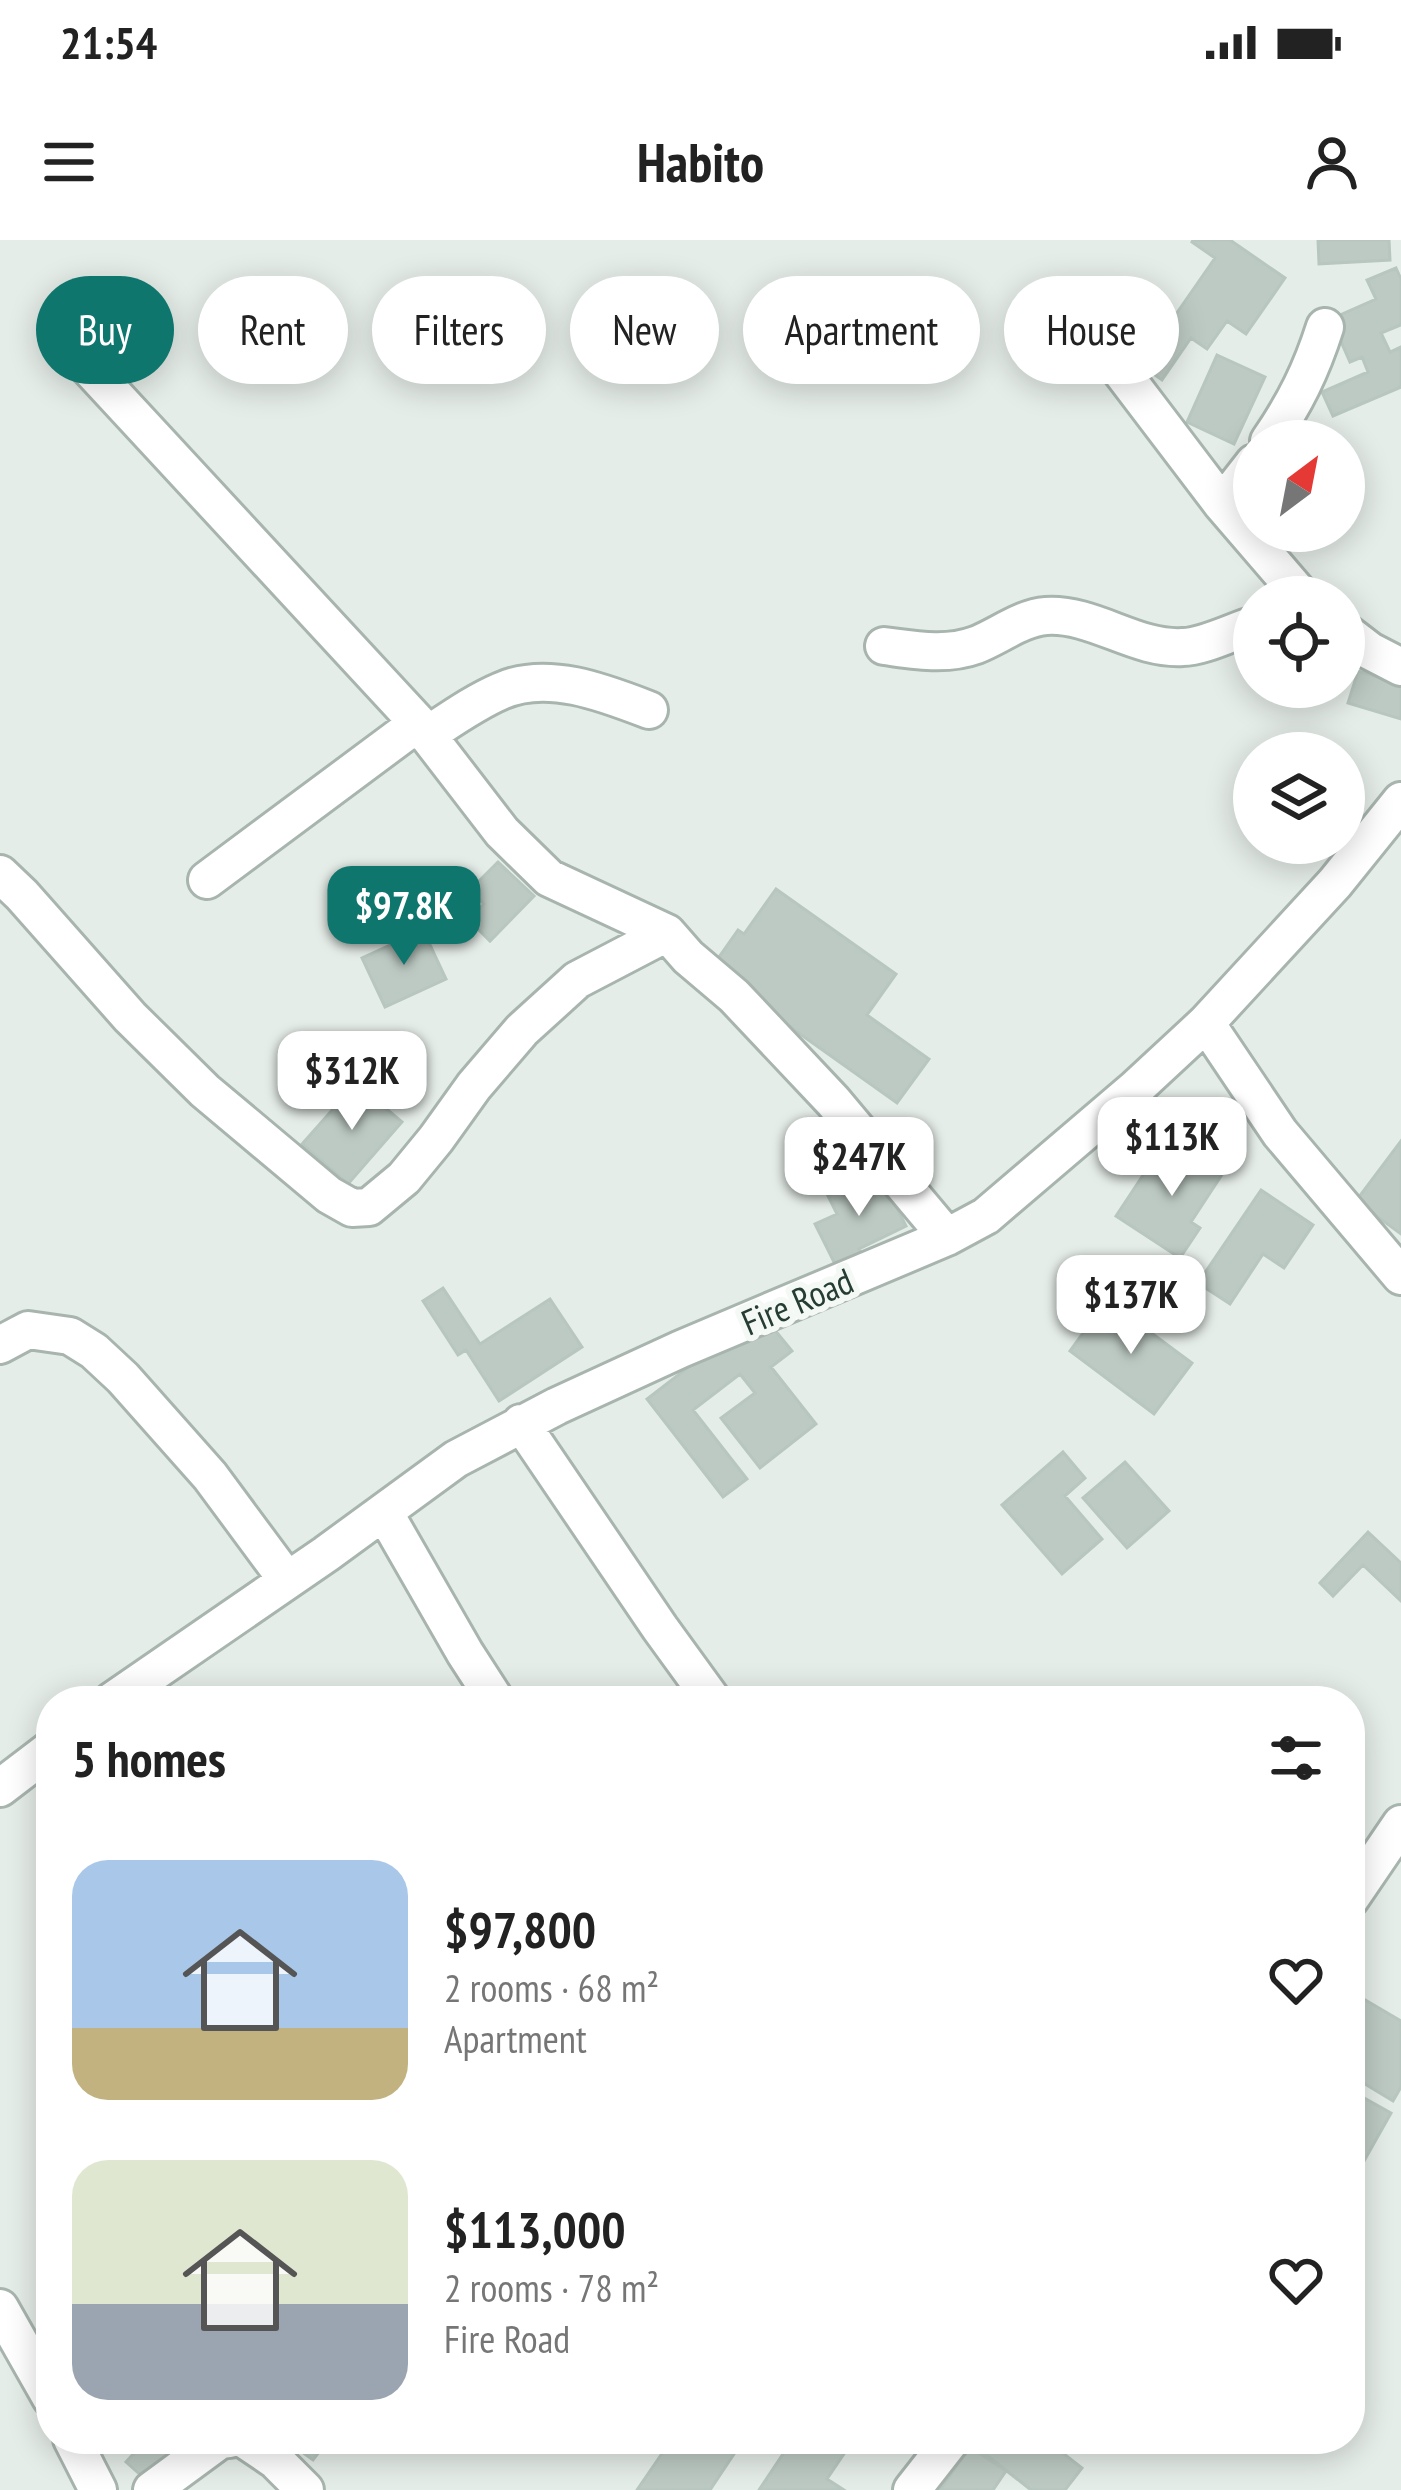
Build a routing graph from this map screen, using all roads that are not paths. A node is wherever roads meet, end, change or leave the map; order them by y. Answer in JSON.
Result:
{"nodes":[{"id":1,"x":1325,"y":327,"type":"dead end"},
{"id":2,"x":104,"y":384,"type":"edge"},
{"id":3,"x":1131,"y":384,"type":"edge"},
{"id":4,"x":1282,"y":420,"type":"edge"},
{"id":5,"x":1233,"y":490,"type":"edge"},
{"id":6,"x":1222,"y":504,"type":"junction"},
{"id":7,"x":1284,"y":576,"type":"edge"},
{"id":8,"x":1233,"y":632,"type":"edge"},
{"id":9,"x":884,"y":646,"type":"dead end"},
{"id":10,"x":1365,"y":647,"type":"edge"},
{"id":11,"x":1401,"y":668,"type":"edge"},
{"id":12,"x":649,"y":710,"type":"dead end"},
{"id":13,"x":422,"y":729,"type":"junction"},
{"id":14,"x":1401,"y":801,"type":"edge"},
{"id":15,"x":0,"y":874,"type":"edge"},
{"id":16,"x":207,"y":880,"type":"dead end"},
{"id":17,"x":667,"y":934,"type":"junction"},
{"id":18,"x":1206,"y":1023,"type":"junction"},
{"id":19,"x":947,"y":1237,"type":"junction"},
{"id":20,"x":1401,"y":1276,"type":"edge"},
{"id":21,"x":0,"y":1345,"type":"edge"},
{"id":22,"x":521,"y":1423,"type":"junction"},
{"id":23,"x":384,"y":1512,"type":"junction"},
{"id":24,"x":286,"y":1580,"type":"junction"},
{"id":25,"x":134,"y":1686,"type":"edge"},
{"id":26,"x":486,"y":1686,"type":"edge"},
{"id":27,"x":702,"y":1686,"type":"edge"},
{"id":28,"x":36,"y":1760,"type":"edge"},
{"id":29,"x":0,"y":1788,"type":"edge"},
{"id":30,"x":1401,"y":1824,"type":"edge"},
{"id":31,"x":1365,"y":1877,"type":"edge"},
{"id":32,"x":0,"y":2308,"type":"edge"},
{"id":33,"x":36,"y":2372,"type":"edge"},
{"id":34,"x":80,"y":2454,"type":"edge"},
{"id":35,"x":201,"y":2454,"type":"edge"},
{"id":36,"x":265,"y":2454,"type":"edge"},
{"id":37,"x":940,"y":2454,"type":"edge"},
{"id":38,"x":98,"y":2490,"type":"edge"},
{"id":39,"x":152,"y":2490,"type":"edge"},
{"id":40,"x":304,"y":2490,"type":"edge"},
{"id":41,"x":912,"y":2490,"type":"edge"}],
"edges":[{"from":1,"to":4,"type":"street"},
{"from":2,"to":13,"type":"street"},
{"from":3,"to":6,"type":"street"},
{"from":5,"to":6,"type":"street"},
{"from":6,"to":7,"type":"street"},
{"from":8,"to":9,"type":"street"},
{"from":10,"to":11,"type":"street"},
{"from":12,"to":13,"type":"street"},
{"from":13,"to":16,"type":"street"},
{"from":13,"to":17,"type":"street"},
{"from":14,"to":18,"type":"street","name":"Fire Road"},
{"from":15,"to":17,"type":"street"},
{"from":17,"to":19,"type":"street"},
{"from":18,"to":19,"type":"street","name":"Fire Road"},
{"from":18,"to":20,"type":"street"},
{"from":19,"to":22,"type":"street","name":"Fire Road"},
{"from":21,"to":24,"type":"street"},
{"from":22,"to":23,"type":"street","name":"Fire Road"},
{"from":22,"to":27,"type":"street"},
{"from":23,"to":24,"type":"street","name":"Fire Road"},
{"from":23,"to":26,"type":"street"},
{"from":24,"to":25,"type":"street","name":"Fire Road"},
{"from":28,"to":29,"type":"street"},
{"from":30,"to":31,"type":"street"},
{"from":32,"to":33,"type":"street"},
{"from":34,"to":38,"type":"street"},
{"from":35,"to":39,"type":"street"},
{"from":36,"to":40,"type":"street"},
{"from":37,"to":41,"type":"street"}]}
